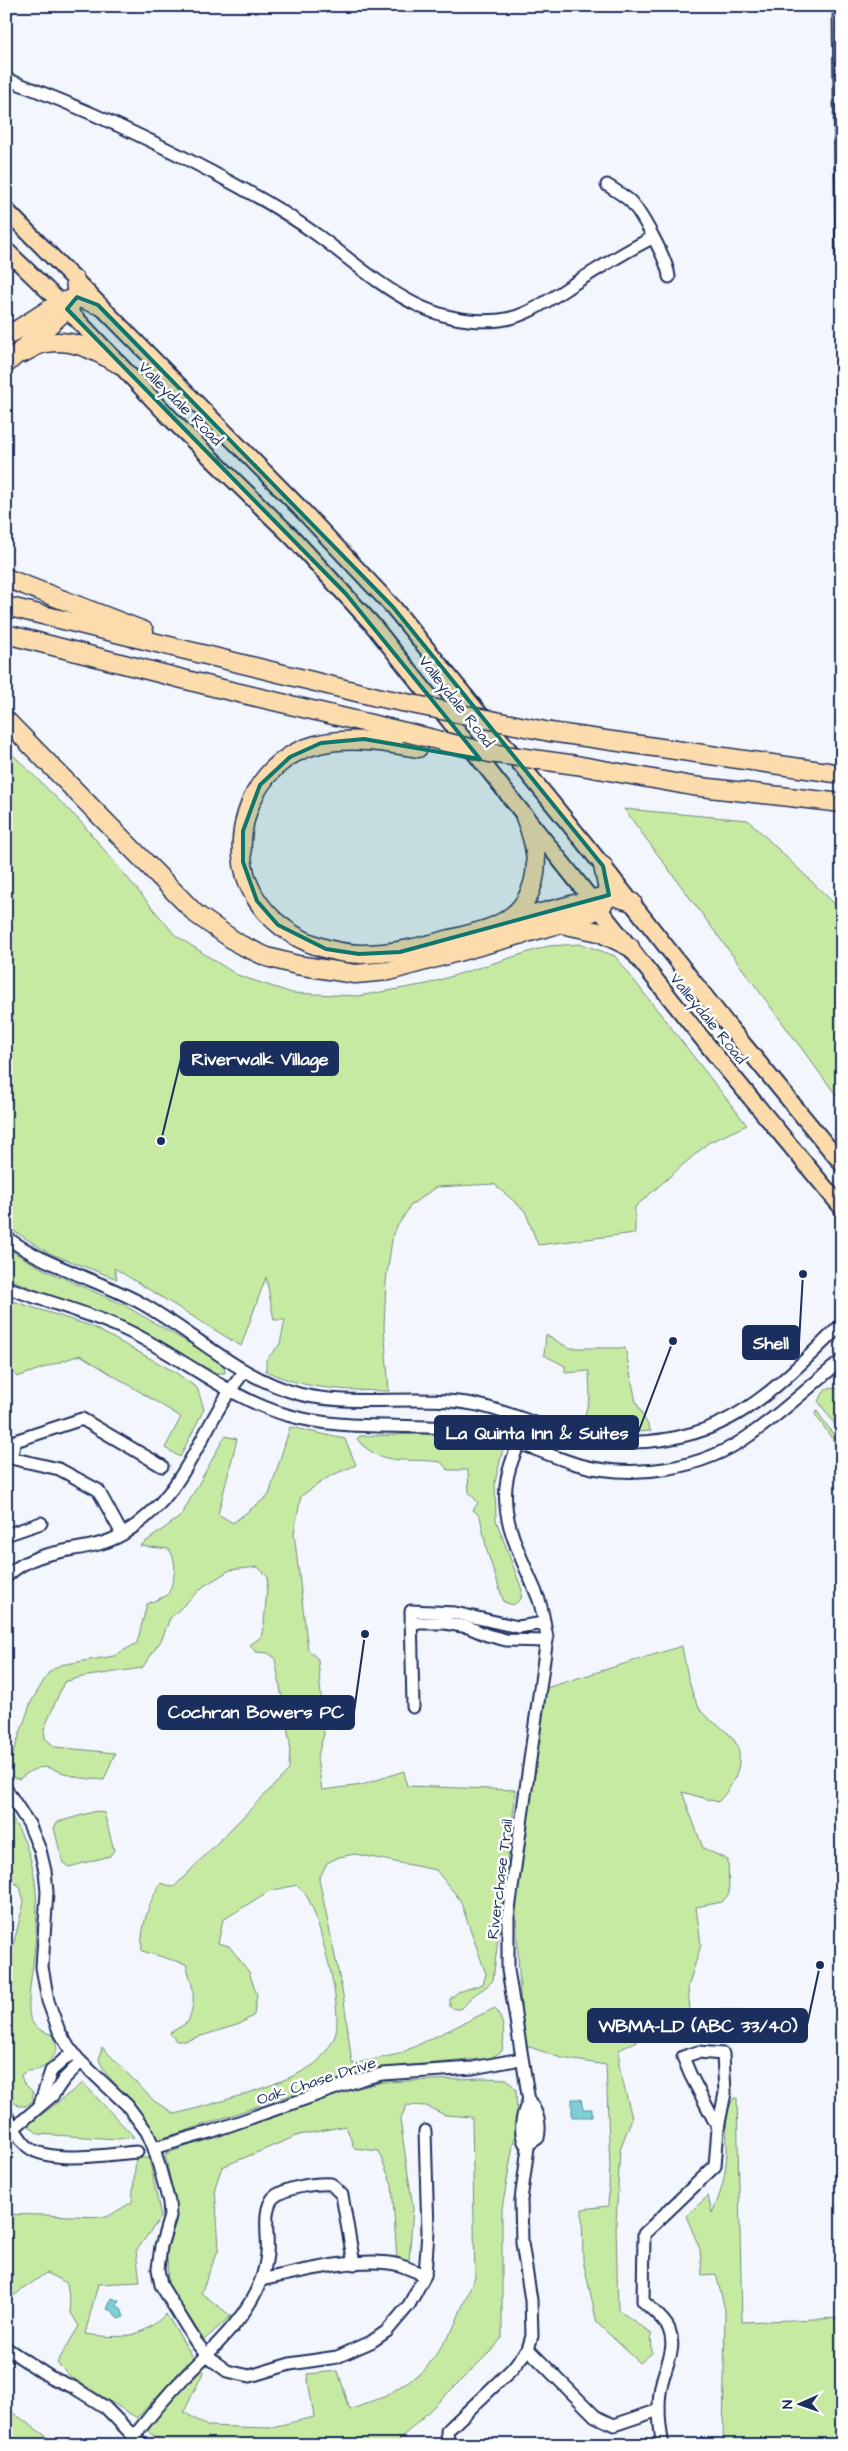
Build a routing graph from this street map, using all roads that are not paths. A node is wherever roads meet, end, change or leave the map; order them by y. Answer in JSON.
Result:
{"nodes":[{"id":1,"x":839,"y":6,"type":"edge"},
{"id":2,"x":6,"y":80,"type":"edge"},
{"id":3,"x":841,"y":94,"type":"edge"},
{"id":4,"x":608,"y":185,"type":"dead end"},
{"id":5,"x":6,"y":210,"type":"edge"},
{"id":6,"x":652,"y":238,"type":"junction"},
{"id":7,"x":6,"y":250,"type":"edge"},
{"id":8,"x":842,"y":258,"type":"edge"},
{"id":9,"x":670,"y":277,"type":"dead end"},
{"id":10,"x":69,"y":297,"type":"junction"},
{"id":11,"x":98,"y":305,"type":"joint"},
{"id":12,"x":6,"y":337,"type":"edge"},
{"id":13,"x":11,"y":360,"type":"edge"},
{"id":14,"x":117,"y":363,"type":"junction"},
{"id":15,"x":6,"y":578,"type":"edge"},
{"id":16,"x":6,"y":606,"type":"edge"},
{"id":17,"x":6,"y":634,"type":"edge"},
{"id":18,"x":175,"y":648,"type":"junction"},
{"id":19,"x":6,"y":720,"type":"edge"},
{"id":20,"x":408,"y":740,"type":"junction"},
{"id":21,"x":842,"y":774,"type":"edge"},
{"id":22,"x":842,"y":803,"type":"edge"},
{"id":23,"x":525,"y":817,"type":"junction"},
{"id":24,"x":602,"y":866,"type":"junction"},
{"id":25,"x":600,"y":901,"type":"junction"},
{"id":26,"x":632,"y":902,"type":"junction"},
{"id":27,"x":502,"y":924,"type":"junction"},
{"id":28,"x":558,"y":924,"type":"junction"},
{"id":29,"x":630,"y":947,"type":"junction"},
{"id":30,"x":842,"y":1164,"type":"edge"},
{"id":31,"x":842,"y":1208,"type":"edge"},
{"id":32,"x":6,"y":1236,"type":"edge"},
{"id":33,"x":6,"y":1287,"type":"edge"},
{"id":34,"x":842,"y":1324,"type":"edge"},
{"id":35,"x":842,"y":1360,"type":"edge"},
{"id":36,"x":245,"y":1371,"type":"junction"},
{"id":37,"x":229,"y":1390,"type":"junction"},
{"id":38,"x":530,"y":1422,"type":"junction"},
{"id":39,"x":519,"y":1444,"type":"junction"},
{"id":40,"x":9,"y":1458,"type":"edge"},
{"id":41,"x":162,"y":1466,"type":"dead end"},
{"id":42,"x":42,"y":1522,"type":"dead end"},
{"id":43,"x":122,"y":1534,"type":"junction"},
{"id":44,"x":6,"y":1535,"type":"edge"},
{"id":45,"x":6,"y":1577,"type":"edge"},
{"id":46,"x":411,"y":1617,"type":"junction"},
{"id":47,"x":544,"y":1623,"type":"junction"},
{"id":48,"x":547,"y":1642,"type":"junction"},
{"id":49,"x":413,"y":1707,"type":"dead end"},
{"id":50,"x":6,"y":1789,"type":"edge"},
{"id":51,"x":72,"y":2052,"type":"junction"},
{"id":52,"x":522,"y":2058,"type":"junction"},
{"id":53,"x":81,"y":2062,"type":"junction"},
{"id":54,"x":529,"y":2101,"type":"junction"},
{"id":55,"x":38,"y":2108,"type":"junction"},
{"id":56,"x":6,"y":2114,"type":"edge"},
{"id":57,"x":530,"y":2125,"type":"junction"},
{"id":58,"x":14,"y":2128,"type":"junction"},
{"id":59,"x":718,"y":2128,"type":"junction"},
{"id":60,"x":424,"y":2130,"type":"dead end"},
{"id":61,"x":529,"y":2144,"type":"junction"},
{"id":62,"x":154,"y":2148,"type":"junction"},
{"id":63,"x":137,"y":2152,"type":"dead end"},
{"id":64,"x":354,"y":2264,"type":"junction"},
{"id":65,"x":425,"y":2275,"type":"junction"},
{"id":66,"x":261,"y":2280,"type":"junction"},
{"id":67,"x":6,"y":2348,"type":"edge"},
{"id":68,"x":528,"y":2349,"type":"junction"},
{"id":69,"x":206,"y":2354,"type":"junction"},
{"id":70,"x":659,"y":2410,"type":"junction"},
{"id":71,"x":134,"y":2436,"type":"junction"},
{"id":72,"x":142,"y":2445,"type":"edge"},
{"id":73,"x":448,"y":2445,"type":"edge"},
{"id":74,"x":663,"y":2445,"type":"edge"}],
"edges":[{"from":1,"to":3,"type":"street"},
{"from":2,"to":6,"type":"street"},
{"from":3,"to":8,"type":"street"},
{"from":4,"to":6,"type":"street"},
{"from":5,"to":10,"type":"main road","name":"Valleydale Road"},
{"from":6,"to":9,"type":"street"},
{"from":7,"to":10,"type":"main road","name":"Valleydale Road"},
{"from":10,"to":11,"type":"highway"},
{"from":10,"to":12,"type":"highway"},
{"from":10,"to":13,"type":"highway"},
{"from":10,"to":14,"type":"main road","name":"Valleydale Road"},
{"from":11,"to":24,"type":"main road","name":"Valleydale Road"},
{"from":13,"to":14,"type":"highway"},
{"from":14,"to":23,"type":"main road","name":"Valleydale Road"},
{"from":15,"to":18,"type":"highway"},
{"from":16,"to":18,"type":"highway"},
{"from":17,"to":20,"type":"highway"},
{"from":18,"to":21,"type":"highway","bridge":true},
{"from":19,"to":28,"type":"highway"},
{"from":20,"to":22,"type":"highway","bridge":true},
{"from":20,"to":27,"type":"highway"},
{"from":23,"to":25,"type":"main road","name":"Valleydale Road"},
{"from":23,"to":27,"type":"highway"},
{"from":24,"to":25,"type":"highway"},
{"from":24,"to":26,"type":"main road","name":"Valleydale Road"},
{"from":25,"to":26,"type":"highway"},
{"from":25,"to":27,"type":"highway"},
{"from":25,"to":28,"type":"highway"},
{"from":25,"to":29,"type":"main road","name":"Valleydale Road"},
{"from":26,"to":30,"type":"main road","name":"Valleydale Road"},
{"from":28,"to":29,"type":"highway"},
{"from":29,"to":31,"type":"main road","name":"Valleydale Road"},
{"from":32,"to":36,"type":"street"},
{"from":33,"to":37,"type":"street"},
{"from":34,"to":38,"type":"street"},
{"from":35,"to":39,"type":"street"},
{"from":36,"to":37,"type":"street"},
{"from":36,"to":38,"type":"street"},
{"from":37,"to":39,"type":"street"},
{"from":37,"to":43,"type":"street"},
{"from":38,"to":39,"type":"street","name":"Riverchase Trail"},
{"from":39,"to":47,"type":"street","name":"Riverchase Trail"},
{"from":40,"to":41,"type":"street"},
{"from":40,"to":43,"type":"street"},
{"from":42,"to":44,"type":"street"},
{"from":43,"to":45,"type":"street"},
{"from":46,"to":47,"type":"street"},
{"from":46,"to":48,"type":"street"},
{"from":46,"to":49,"type":"street"},
{"from":47,"to":48,"type":"street","name":"Riverchase Trail"},
{"from":48,"to":52,"type":"street","name":"Riverchase Trail"},
{"from":50,"to":51,"type":"street"},
{"from":51,"to":53,"type":"street"},
{"from":51,"to":55,"type":"street"},
{"from":52,"to":54,"type":"street","name":"Riverchase Trail"},
{"from":52,"to":62,"type":"street","name":"Oak Chase Drive"},
{"from":53,"to":55,"type":"street"},
{"from":53,"to":62,"type":"street"},
{"from":54,"to":57,"type":"street"},
{"from":54,"to":57,"type":"street"},
{"from":55,"to":58,"type":"street"},
{"from":56,"to":58,"type":"street"},
{"from":57,"to":61,"type":"street"},
{"from":57,"to":61,"type":"street"},
{"from":58,"to":63,"type":"street"},
{"from":59,"to":59,"type":"street"},
{"from":59,"to":70,"type":"street"},
{"from":60,"to":65,"type":"street"},
{"from":61,"to":68,"type":"street"},
{"from":62,"to":69,"type":"street"},
{"from":64,"to":65,"type":"street"},
{"from":64,"to":66,"type":"street"},
{"from":64,"to":66,"type":"street"},
{"from":65,"to":69,"type":"street"},
{"from":66,"to":69,"type":"street"},
{"from":67,"to":71,"type":"street"},
{"from":68,"to":70,"type":"street"},
{"from":68,"to":73,"type":"street"},
{"from":69,"to":71,"type":"street"},
{"from":70,"to":74,"type":"street"},
{"from":71,"to":72,"type":"street"}]}
